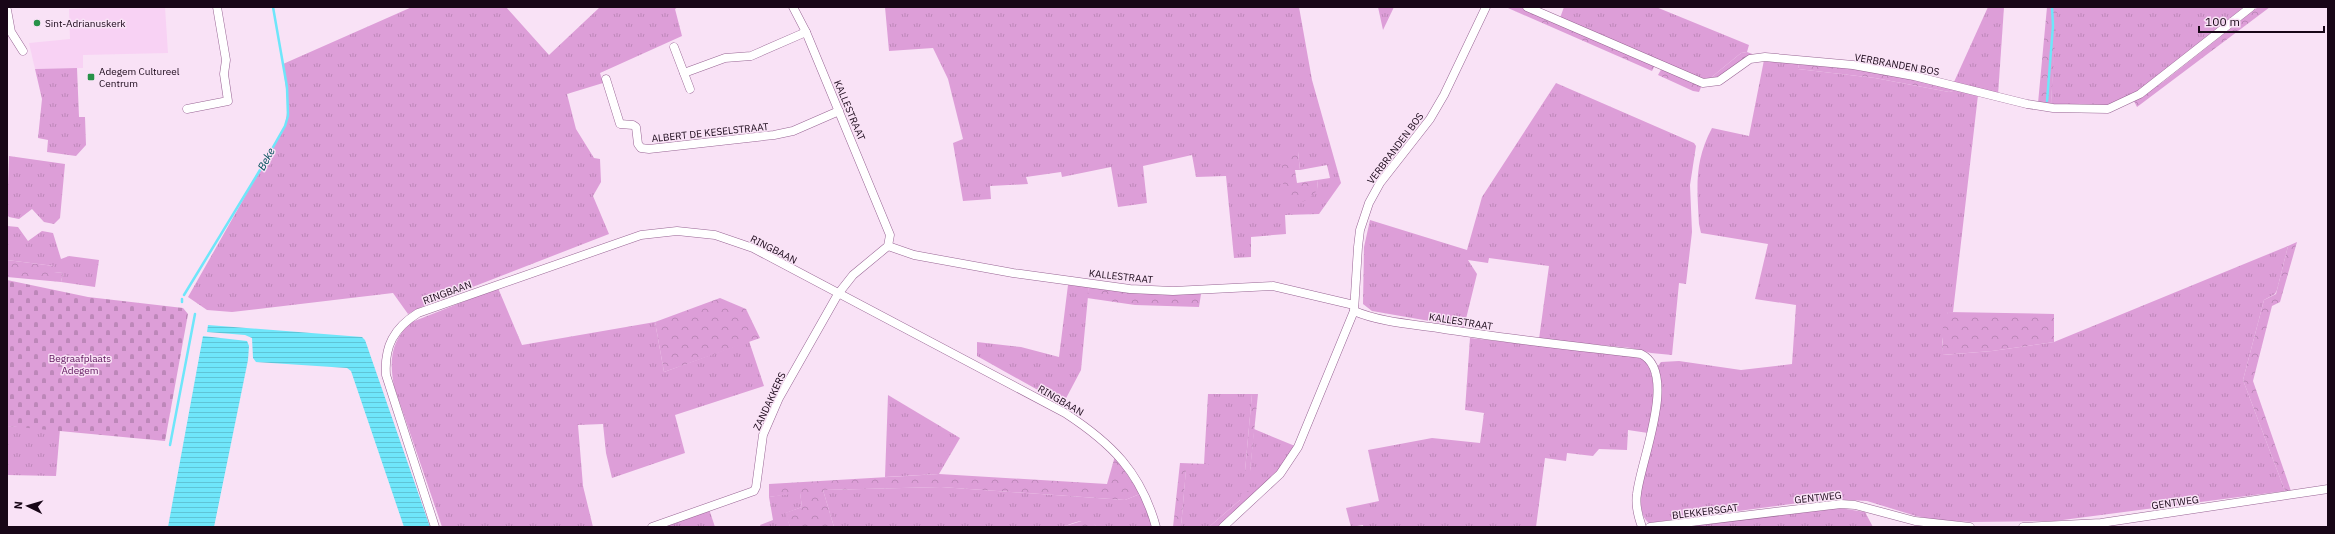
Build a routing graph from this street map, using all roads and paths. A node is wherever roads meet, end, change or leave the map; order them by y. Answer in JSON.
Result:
{"nodes":[{"id":1,"x":217,"y":7,"type":"edge"},
{"id":2,"x":793,"y":7,"type":"edge"},
{"id":3,"x":1486,"y":7,"type":"edge"},
{"id":4,"x":1526,"y":7,"type":"edge"},
{"id":5,"x":2251,"y":7,"type":"edge"},
{"id":6,"x":7,"y":10,"type":"edge"},
{"id":7,"x":806,"y":32,"type":"junction"},
{"id":8,"x":674,"y":47,"type":"dead end"},
{"id":9,"x":23,"y":51,"type":"dead end"},
{"id":10,"x":684,"y":73,"type":"junction"},
{"id":11,"x":606,"y":79,"type":"dead end"},
{"id":12,"x":690,"y":89,"type":"dead end"},
{"id":13,"x":187,"y":109,"type":"dead end"},
{"id":14,"x":839,"y":111,"type":"junction"},
{"id":15,"x":888,"y":246,"type":"junction"},
{"id":16,"x":838,"y":294,"type":"junction"},
{"id":17,"x":1354,"y":308,"type":"junction"},
{"id":18,"x":2328,"y":489,"type":"edge"},
{"id":19,"x":1762,"y":514,"type":"joint"},
{"id":20,"x":435,"y":527,"type":"edge"},
{"id":21,"x":652,"y":527,"type":"edge"},
{"id":22,"x":1156,"y":527,"type":"edge"},
{"id":23,"x":1223,"y":527,"type":"edge"},
{"id":24,"x":1642,"y":527,"type":"edge"},
{"id":25,"x":1650,"y":527,"type":"edge"},
{"id":26,"x":1970,"y":527,"type":"edge"},
{"id":27,"x":2023,"y":527,"type":"edge"}],
"edges":[{"from":1,"to":13,"type":"street"},
{"from":2,"to":7,"type":"street","name":"KALLESTRAAT"},
{"from":3,"to":17,"type":"street","name":"VERBRANDEN BOS"},
{"from":4,"to":5,"type":"street","name":"VERBRANDEN BOS"},
{"from":6,"to":9,"type":"street"},
{"from":7,"to":10,"type":"street"},
{"from":7,"to":14,"type":"street","name":"KALLESTRAAT"},
{"from":8,"to":10,"type":"street"},
{"from":10,"to":12,"type":"street"},
{"from":11,"to":14,"type":"street","name":"ALBERT DE KESELSTRAAT"},
{"from":14,"to":15,"type":"street","name":"KALLESTRAAT"},
{"from":15,"to":16,"type":"street"},
{"from":15,"to":17,"type":"street","name":"KALLESTRAAT"},
{"from":16,"to":20,"type":"street","name":"RINGBAAN"},
{"from":16,"to":21,"type":"street","name":"ZANDAKKERS"},
{"from":16,"to":22,"type":"street","name":"RINGBAAN"},
{"from":17,"to":23,"type":"street"},
{"from":17,"to":24,"type":"street","name":"KALLESTRAAT"},
{"from":18,"to":27,"type":"street","name":"GENTWEG"},
{"from":19,"to":25,"type":"street","name":"BLEKKERSGAT"},
{"from":19,"to":26,"type":"street","name":"GENTWEG"}]}
